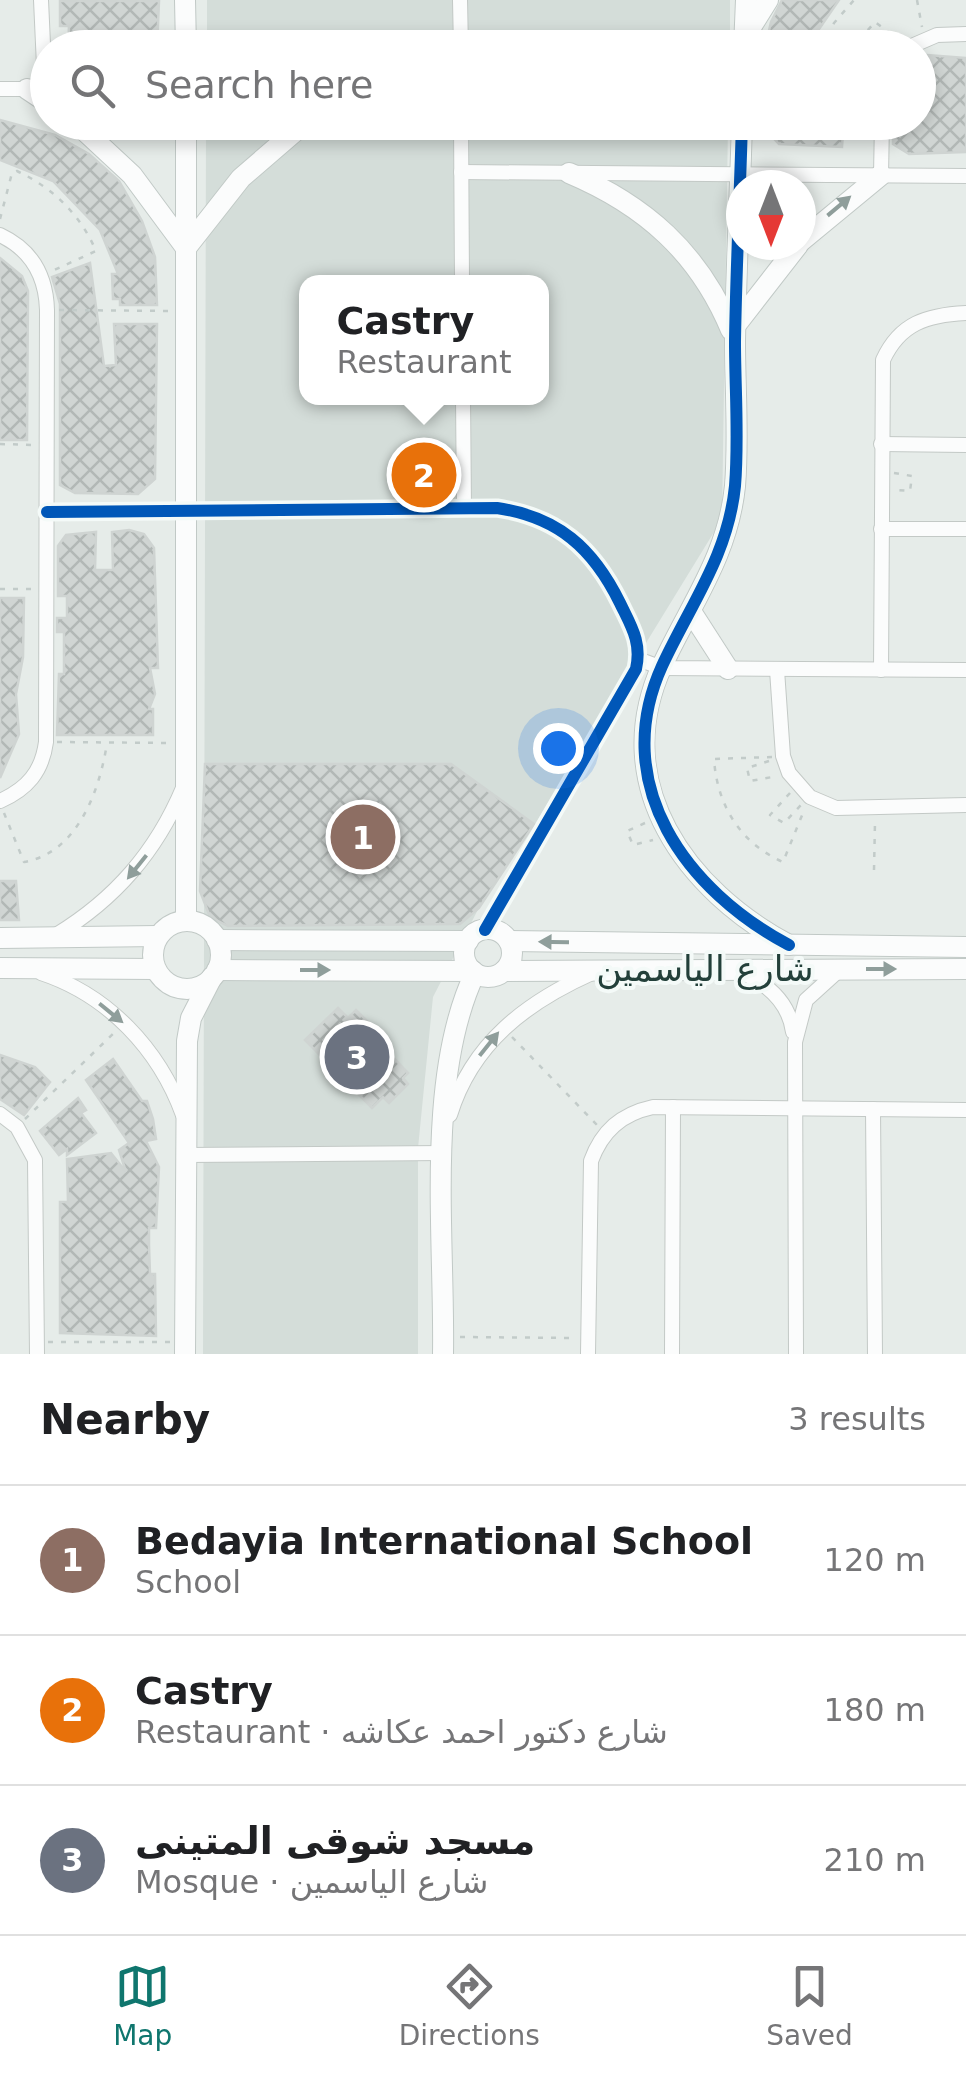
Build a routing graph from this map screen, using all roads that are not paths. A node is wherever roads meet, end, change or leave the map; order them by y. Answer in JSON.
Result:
{"nodes":[{"id":1,"x":41,"y":0,"type":"edge"},
{"id":2,"x":186,"y":0,"type":"edge"},
{"id":3,"x":460,"y":0,"type":"edge"},
{"id":4,"x":768,"y":0,"type":"edge"},
{"id":5,"x":747,"y":2,"type":"edge"},
{"id":6,"x":41,"y":30,"type":"edge"},
{"id":7,"x":186,"y":30,"type":"edge"},
{"id":8,"x":461,"y":30,"type":"edge"},
{"id":9,"x":745,"y":30,"type":"edge"},
{"id":10,"x":751,"y":30,"type":"edge"},
{"id":11,"x":966,"y":34,"type":"edge"},
{"id":12,"x":936,"y":37,"type":"edge"},
{"id":13,"x":0,"y":89,"type":"edge"},
{"id":14,"x":30,"y":91,"type":"edge"},
{"id":15,"x":94,"y":140,"type":"edge"},
{"id":16,"x":186,"y":140,"type":"edge"},
{"id":17,"x":285,"y":140,"type":"edge"},
{"id":18,"x":461,"y":140,"type":"edge"},
{"id":19,"x":741,"y":140,"type":"edge"},
{"id":20,"x":881,"y":140,"type":"edge"},
{"id":21,"x":740,"y":170,"type":"edge"},
{"id":22,"x":461,"y":172,"type":"junction"},
{"id":23,"x":570,"y":173,"type":"junction"},
{"id":24,"x":726,"y":173,"type":"edge"},
{"id":25,"x":816,"y":174,"type":"edge"},
{"id":26,"x":880,"y":175,"type":"junction"},
{"id":27,"x":966,"y":176,"type":"edge"},
{"id":28,"x":816,"y":226,"type":"edge"},
{"id":29,"x":0,"y":236,"type":"edge"},
{"id":30,"x":186,"y":248,"type":"junction"},
{"id":31,"x":737,"y":260,"type":"edge"},
{"id":32,"x":787,"y":260,"type":"edge"},
{"id":33,"x":462,"y":275,"type":"edge"},
{"id":34,"x":966,"y":313,"type":"edge"},
{"id":35,"x":735,"y":332,"type":"junction"},
{"id":36,"x":463,"y":405,"type":"edge"},
{"id":37,"x":881,"y":444,"type":"junction"},
{"id":38,"x":966,"y":445,"type":"edge"},
{"id":39,"x":464,"y":508,"type":"junction"},
{"id":40,"x":186,"y":510,"type":"junction"},
{"id":41,"x":46,"y":512,"type":"junction"},
{"id":42,"x":881,"y":528,"type":"junction"},
{"id":43,"x":966,"y":529,"type":"edge"},
{"id":44,"x":692,"y":612,"type":"junction"},
{"id":45,"x":638,"y":659,"type":"junction"},
{"id":46,"x":662,"y":668,"type":"junction"},
{"id":47,"x":728,"y":669,"type":"junction"},
{"id":48,"x":777,"y":670,"type":"junction"},
{"id":49,"x":881,"y":670,"type":"junction"},
{"id":50,"x":966,"y":670,"type":"edge"},
{"id":51,"x":186,"y":783,"type":"junction"},
{"id":52,"x":0,"y":802,"type":"edge"},
{"id":53,"x":966,"y":805,"type":"edge"},
{"id":54,"x":186,"y":920,"type":"junction"},
{"id":55,"x":476,"y":935,"type":"junction"},
{"id":56,"x":158,"y":936,"type":"junction"},
{"id":57,"x":0,"y":938,"type":"edge"},
{"id":58,"x":51,"y":938,"type":"junction"},
{"id":59,"x":217,"y":940,"type":"junction"},
{"id":60,"x":509,"y":941,"type":"junction"},
{"id":61,"x":789,"y":945,"type":"junction"},
{"id":62,"x":966,"y":947,"type":"edge"},
{"id":63,"x":0,"y":968,"type":"edge"},
{"id":64,"x":26,"y":968,"type":"junction"},
{"id":65,"x":604,"y":968,"type":"junction"},
{"id":66,"x":736,"y":969,"type":"junction"},
{"id":67,"x":966,"y":969,"type":"edge"},
{"id":68,"x":840,"y":970,"type":"junction"},
{"id":69,"x":504,"y":971,"type":"junction"},
{"id":70,"x":158,"y":972,"type":"junction"},
{"id":71,"x":474,"y":972,"type":"junction"},
{"id":72,"x":215,"y":974,"type":"junction"},
{"id":73,"x":187,"y":1041,"type":"junction"},
{"id":74,"x":794,"y":1042,"type":"junction"},
{"id":75,"x":673,"y":1107,"type":"junction"},
{"id":76,"x":794,"y":1108,"type":"junction"},
{"id":77,"x":873,"y":1109,"type":"junction"},
{"id":78,"x":966,"y":1110,"type":"edge"},
{"id":79,"x":0,"y":1114,"type":"edge"},
{"id":80,"x":186,"y":1124,"type":"junction"},
{"id":81,"x":445,"y":1130,"type":"junction"},
{"id":82,"x":444,"y":1153,"type":"junction"},
{"id":83,"x":186,"y":1155,"type":"junction"},
{"id":84,"x":443,"y":1346,"type":"edge"},
{"id":85,"x":37,"y":1348,"type":"edge"},
{"id":86,"x":185,"y":1348,"type":"edge"},
{"id":87,"x":588,"y":1354,"type":"edge"},
{"id":88,"x":672,"y":1354,"type":"edge"},
{"id":89,"x":796,"y":1354,"type":"edge"},
{"id":90,"x":874,"y":1354,"type":"edge"}],
"edges":[{"from":1,"to":6,"type":"street"},
{"from":2,"to":7,"type":"street"},
{"from":3,"to":8,"type":"street"},
{"from":4,"to":10,"type":"street"},
{"from":5,"to":9,"type":"street"},
{"from":11,"to":12,"type":"street"},
{"from":13,"to":14,"type":"street"},
{"from":15,"to":30,"type":"street"},
{"from":16,"to":30,"type":"street"},
{"from":17,"to":30,"type":"street"},
{"from":18,"to":22,"type":"street"},
{"from":19,"to":21,"type":"street"},
{"from":20,"to":26,"type":"street"},
{"from":22,"to":23,"type":"street"},
{"from":22,"to":33,"type":"street"},
{"from":23,"to":24,"type":"street"},
{"from":23,"to":35,"type":"street"},
{"from":25,"to":26,"type":"street"},
{"from":26,"to":27,"type":"street"},
{"from":28,"to":26,"type":"street","one_way":true},
{"from":29,"to":41,"type":"street"},
{"from":30,"to":40,"type":"street"},
{"from":31,"to":35,"type":"street"},
{"from":32,"to":35,"type":"street"},
{"from":34,"to":37,"type":"street"},
{"from":35,"to":44,"type":"street"},
{"from":36,"to":39,"type":"street"},
{"from":37,"to":38,"type":"street"},
{"from":37,"to":42,"type":"street"},
{"from":39,"to":40,"type":"street"},
{"from":39,"to":45,"type":"street"},
{"from":40,"to":41,"type":"street"},
{"from":40,"to":51,"type":"street"},
{"from":41,"to":52,"type":"street"},
{"from":42,"to":43,"type":"street"},
{"from":42,"to":49,"type":"street"},
{"from":44,"to":46,"type":"street"},
{"from":44,"to":47,"type":"street"},
{"from":45,"to":46,"type":"street"},
{"from":45,"to":55,"type":"street"},
{"from":46,"to":47,"type":"street"},
{"from":46,"to":61,"type":"street"},
{"from":47,"to":48,"type":"street"},
{"from":48,"to":49,"type":"street"},
{"from":48,"to":53,"type":"street"},
{"from":49,"to":50,"type":"street"},
{"from":51,"to":54,"type":"street"},
{"from":51,"to":58,"type":"street","one_way":true},
{"from":54,"to":56,"type":"street"},
{"from":54,"to":59,"type":"street"},
{"from":55,"to":59,"type":"street"},
{"from":55,"to":60,"type":"street"},
{"from":55,"to":71,"type":"street"},
{"from":56,"to":58,"type":"street"},
{"from":56,"to":70,"type":"street"},
{"from":57,"to":58,"type":"street"},
{"from":59,"to":72,"type":"street"},
{"from":61,"to":60,"type":"street","name":"شارع الياسمين","one_way":true},
{"from":60,"to":69,"type":"street"},
{"from":61,"to":62,"type":"street","name":"شارع الياسمين"},
{"from":63,"to":64,"type":"street"},
{"from":64,"to":70,"type":"street"},
{"from":64,"to":80,"type":"street","one_way":true},
{"from":65,"to":66,"type":"street","name":"شارع الياسمين"},
{"from":65,"to":69,"type":"street","name":"شارع الياسمين"},
{"from":81,"to":65,"type":"street","one_way":true},
{"from":66,"to":68,"type":"street","name":"شارع الياسمين"},
{"from":66,"to":74,"type":"street"},
{"from":68,"to":67,"type":"street","name":"شارع الياسمين","one_way":true},
{"from":68,"to":74,"type":"street"},
{"from":69,"to":71,"type":"street"},
{"from":70,"to":72,"type":"street"},
{"from":70,"to":73,"type":"street"},
{"from":72,"to":71,"type":"street","one_way":true},
{"from":71,"to":81,"type":"street"},
{"from":72,"to":73,"type":"street"},
{"from":73,"to":80,"type":"street"},
{"from":74,"to":76,"type":"street"},
{"from":75,"to":76,"type":"street"},
{"from":75,"to":87,"type":"street"},
{"from":75,"to":88,"type":"street"},
{"from":76,"to":77,"type":"street"},
{"from":76,"to":89,"type":"street"},
{"from":77,"to":78,"type":"street"},
{"from":77,"to":90,"type":"street"},
{"from":79,"to":85,"type":"street"},
{"from":80,"to":83,"type":"street"},
{"from":81,"to":82,"type":"street"},
{"from":82,"to":83,"type":"street"},
{"from":82,"to":84,"type":"street"},
{"from":83,"to":86,"type":"street"}]}
